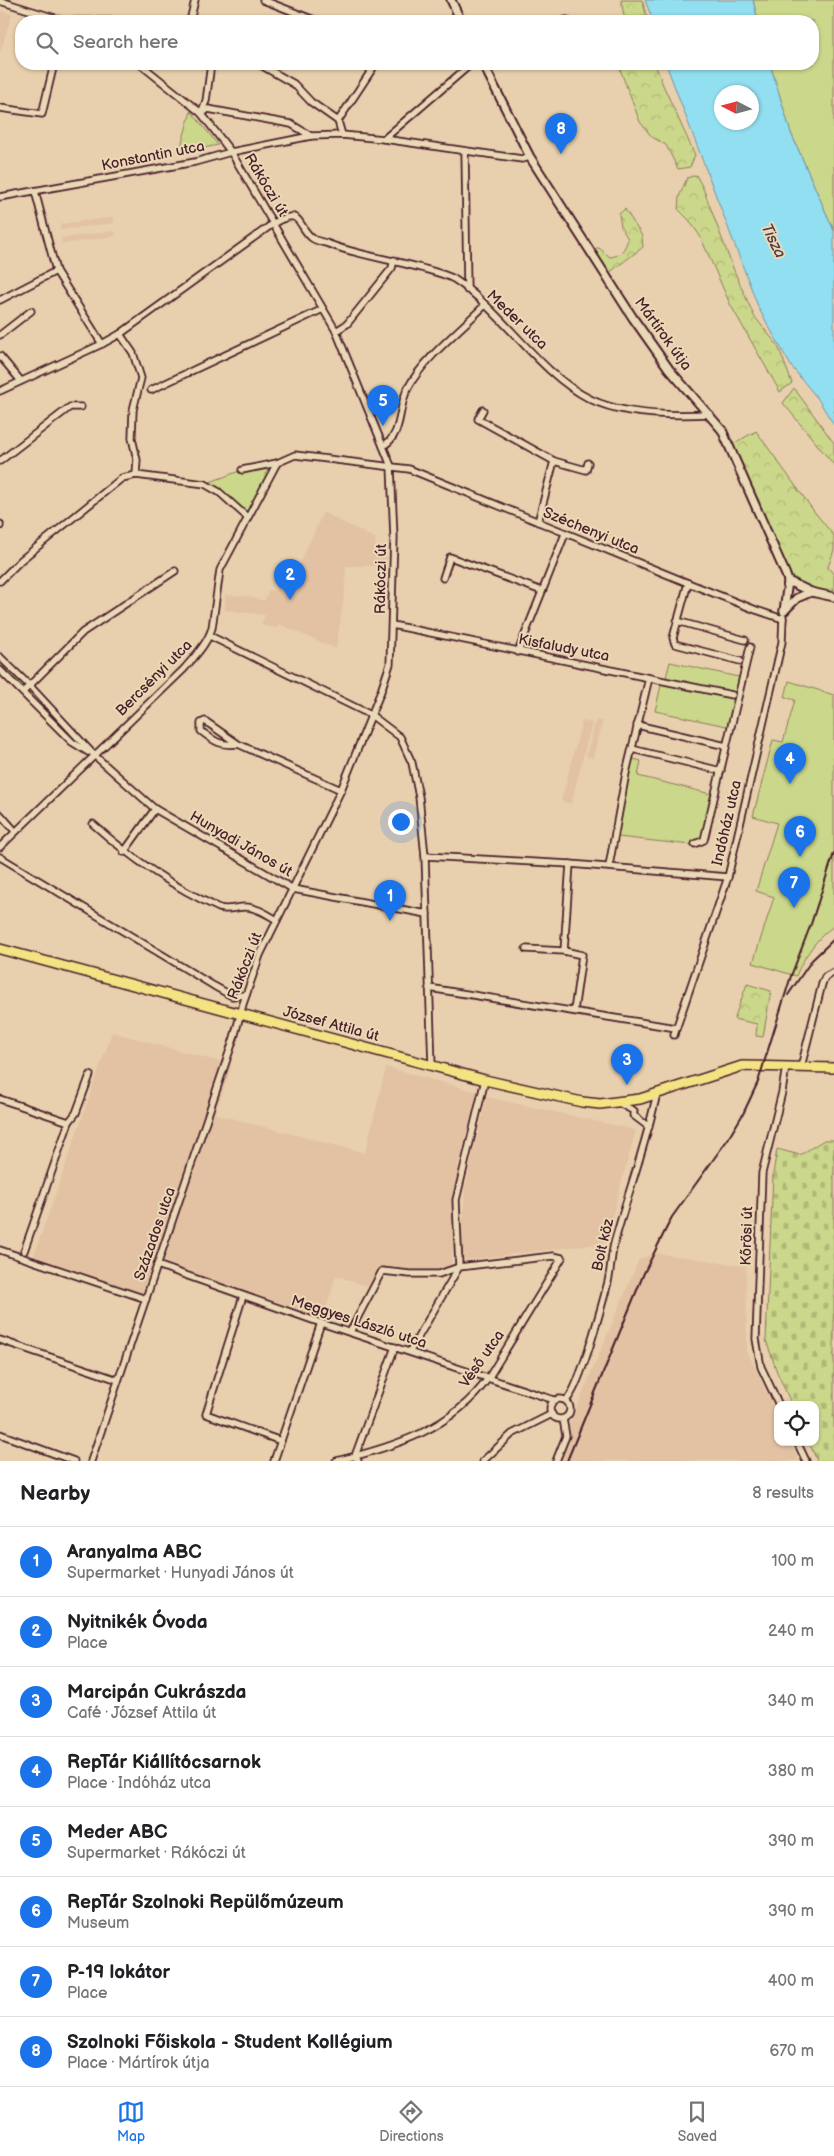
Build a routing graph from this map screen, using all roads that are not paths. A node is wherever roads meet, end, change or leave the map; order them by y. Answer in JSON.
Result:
{"nodes":[{"id":1,"x":195,"y":0,"type":"edge"},
{"id":2,"x":263,"y":0,"type":"edge"},
{"id":3,"x":451,"y":0,"type":"edge"},
{"id":4,"x":0,"y":1,"type":"edge"},
{"id":5,"x":46,"y":15,"type":"edge"},
{"id":6,"x":191,"y":15,"type":"edge"},
{"id":7,"x":302,"y":15,"type":"edge"},
{"id":8,"x":459,"y":15,"type":"edge"},
{"id":9,"x":53,"y":70,"type":"edge"},
{"id":10,"x":147,"y":70,"type":"edge"},
{"id":11,"x":210,"y":70,"type":"edge"},
{"id":12,"x":270,"y":70,"type":"edge"},
{"id":13,"x":372,"y":70,"type":"edge"},
{"id":14,"x":465,"y":70,"type":"edge"},
{"id":15,"x":486,"y":70,"type":"edge"},
{"id":16,"x":0,"y":108,"type":"edge"},
{"id":17,"x":202,"y":114,"type":"junction"},
{"id":18,"x":338,"y":121,"type":"junction"},
{"id":19,"x":342,"y":135,"type":"junction"},
{"id":20,"x":311,"y":136,"type":"junction"},
{"id":21,"x":384,"y":139,"type":"junction"},
{"id":22,"x":465,"y":151,"type":"junction"},
{"id":23,"x":231,"y":152,"type":"junction"},
{"id":24,"x":530,"y":158,"type":"junction"},
{"id":25,"x":35,"y":191,"type":"junction"},
{"id":26,"x":0,"y":197,"type":"edge"},
{"id":27,"x":274,"y":224,"type":"junction"},
{"id":28,"x":394,"y":260,"type":"junction"},
{"id":29,"x":56,"y":271,"type":"junction"},
{"id":30,"x":467,"y":290,"type":"junction"},
{"id":31,"x":0,"y":300,"type":"edge"},
{"id":32,"x":484,"y":306,"type":"junction"},
{"id":33,"x":324,"y":309,"type":"junction"},
{"id":34,"x":31,"y":311,"type":"dead end"},
{"id":35,"x":336,"y":331,"type":"junction"},
{"id":36,"x":120,"y":334,"type":"junction"},
{"id":37,"x":0,"y":335,"type":"edge"},
{"id":38,"x":102,"y":344,"type":"junction"},
{"id":39,"x":0,"y":356,"type":"edge"},
{"id":40,"x":21,"y":381,"type":"junction"},
{"id":41,"x":151,"y":390,"type":"dead end"},
{"id":42,"x":0,"y":391,"type":"edge"},
{"id":43,"x":81,"y":407,"type":"dead end"},
{"id":44,"x":483,"y":410,"type":"dead end"},
{"id":45,"x":710,"y":414,"type":"junction"},
{"id":46,"x":383,"y":446,"type":"junction"},
{"id":47,"x":0,"y":461,"type":"edge"},
{"id":48,"x":554,"y":461,"type":"junction"},
{"id":49,"x":277,"y":463,"type":"junction"},
{"id":50,"x":588,"y":463,"type":"dead end"},
{"id":51,"x":391,"y":466,"type":"junction"},
{"id":52,"x":242,"y":470,"type":"dead end"},
{"id":53,"x":136,"y":475,"type":"junction"},
{"id":54,"x":248,"y":517,"type":"junction"},
{"id":55,"x":538,"y":522,"type":"junction"},
{"id":56,"x":565,"y":534,"type":"junction"},
{"id":57,"x":175,"y":571,"type":"dead end"},
{"id":58,"x":443,"y":578,"type":"dead end"},
{"id":59,"x":0,"y":581,"type":"edge"},
{"id":60,"x":788,"y":581,"type":"junction"},
{"id":61,"x":688,"y":583,"type":"junction"},
{"id":62,"x":542,"y":591,"type":"junction"},
{"id":63,"x":811,"y":592,"type":"junction"},
{"id":64,"x":834,"y":597,"type":"edge"},
{"id":65,"x":784,"y":611,"type":"junction"},
{"id":66,"x":783,"y":619,"type":"junction"},
{"id":67,"x":677,"y":620,"type":"junction"},
{"id":68,"x":392,"y":625,"type":"junction"},
{"id":69,"x":210,"y":636,"type":"junction"},
{"id":70,"x":745,"y":640,"type":"dead end"},
{"id":71,"x":750,"y":646,"type":"dead end"},
{"id":72,"x":518,"y":652,"type":"junction"},
{"id":73,"x":0,"y":657,"type":"edge"},
{"id":74,"x":740,"y":661,"type":"dead end"},
{"id":75,"x":0,"y":670,"type":"edge"},
{"id":76,"x":649,"y":678,"type":"junction"},
{"id":77,"x":30,"y":686,"type":"junction"},
{"id":78,"x":23,"y":692,"type":"junction"},
{"id":79,"x":732,"y":695,"type":"dead end"},
{"id":80,"x":371,"y":714,"type":"junction"},
{"id":81,"x":636,"y":725,"type":"junction"},
{"id":82,"x":238,"y":744,"type":"junction"},
{"id":83,"x":726,"y":746,"type":"junction"},
{"id":84,"x":632,"y":749,"type":"junction"},
{"id":85,"x":94,"y":755,"type":"junction"},
{"id":86,"x":721,"y":772,"type":"junction"},
{"id":87,"x":341,"y":790,"type":"junction"},
{"id":88,"x":155,"y":809,"type":"junction"},
{"id":89,"x":0,"y":814,"type":"edge"},
{"id":90,"x":93,"y":824,"type":"dead end"},
{"id":91,"x":15,"y":831,"type":"junction"},
{"id":92,"x":695,"y":844,"type":"dead end"},
{"id":93,"x":0,"y":847,"type":"edge"},
{"id":94,"x":124,"y":852,"type":"junction"},
{"id":95,"x":425,"y":856,"type":"junction"},
{"id":96,"x":0,"y":857,"type":"edge"},
{"id":97,"x":570,"y":864,"type":"junction"},
{"id":98,"x":609,"y":866,"type":"junction"},
{"id":99,"x":728,"y":877,"type":"junction"},
{"id":100,"x":293,"y":889,"type":"junction"},
{"id":101,"x":427,"y":914,"type":"junction"},
{"id":102,"x":277,"y":920,"type":"junction"},
{"id":103,"x":0,"y":949,"type":"edge"},
{"id":104,"x":526,"y":949,"type":"dead end"},
{"id":105,"x":564,"y":951,"type":"junction"},
{"id":106,"x":834,"y":972,"type":"edge"},
{"id":107,"x":430,"y":988,"type":"junction"},
{"id":108,"x":246,"y":995,"type":"junction"},
{"id":109,"x":574,"y":1011,"type":"junction"},
{"id":110,"x":240,"y":1014,"type":"junction"},
{"id":111,"x":432,"y":1066,"type":"junction"},
{"id":112,"x":786,"y":1066,"type":"junction"},
{"id":113,"x":801,"y":1067,"type":"junction"},
{"id":114,"x":834,"y":1068,"type":"edge"},
{"id":115,"x":90,"y":1075,"type":"dead end"},
{"id":116,"x":485,"y":1080,"type":"junction"},
{"id":117,"x":657,"y":1093,"type":"junction"},
{"id":118,"x":0,"y":1099,"type":"edge"},
{"id":119,"x":619,"y":1103,"type":"junction"},
{"id":120,"x":69,"y":1122,"type":"junction"},
{"id":121,"x":649,"y":1127,"type":"junction"},
{"id":122,"x":0,"y":1250,"type":"edge"},
{"id":123,"x":24,"y":1251,"type":"dead end"},
{"id":124,"x":157,"y":1264,"type":"junction"},
{"id":125,"x":458,"y":1267,"type":"junction"},
{"id":126,"x":244,"y":1296,"type":"junction"},
{"id":127,"x":146,"y":1299,"type":"junction"},
{"id":128,"x":321,"y":1323,"type":"junction"},
{"id":129,"x":350,"y":1332,"type":"junction"},
{"id":130,"x":0,"y":1340,"type":"edge"},
{"id":131,"x":395,"y":1347,"type":"junction"},
{"id":132,"x":410,"y":1351,"type":"junction"},
{"id":133,"x":489,"y":1377,"type":"junction"},
{"id":134,"x":118,"y":1380,"type":"junction"},
{"id":135,"x":554,"y":1400,"type":"junction"},
{"id":136,"x":566,"y":1400,"type":"junction"},
{"id":137,"x":777,"y":1401,"type":"edge"},
{"id":138,"x":552,"y":1414,"type":"junction"},
{"id":139,"x":563,"y":1419,"type":"junction"},
{"id":140,"x":0,"y":1434,"type":"edge"},
{"id":141,"x":281,"y":1441,"type":"junction"},
{"id":142,"x":799,"y":1446,"type":"edge"},
{"id":143,"x":357,"y":1459,"type":"edge"},
{"id":144,"x":74,"y":1461,"type":"edge"},
{"id":145,"x":91,"y":1461,"type":"edge"},
{"id":146,"x":274,"y":1461,"type":"edge"},
{"id":147,"x":336,"y":1461,"type":"edge"},
{"id":148,"x":483,"y":1461,"type":"edge"},
{"id":149,"x":556,"y":1461,"type":"edge"},
{"id":150,"x":806,"y":1461,"type":"edge"}],
"edges":[{"from":1,"to":6,"type":"street"},
{"from":2,"to":7,"type":"street"},
{"from":3,"to":8,"type":"street"},
{"from":4,"to":5,"type":"street"},
{"from":9,"to":16,"type":"street"},
{"from":10,"to":17,"type":"street","name":"Rákóczi út"},
{"from":11,"to":17,"type":"street"},
{"from":12,"to":18,"type":"street"},
{"from":13,"to":18,"type":"street"},
{"from":14,"to":21,"type":"street"},
{"from":15,"to":24,"type":"street","name":"Mártírok útja"},
{"from":17,"to":20,"type":"street"},
{"from":17,"to":23,"type":"street","name":"Rákóczi út"},
{"from":18,"to":19,"type":"street"},
{"from":19,"to":20,"type":"street","name":"Konstantin utca"},
{"from":19,"to":21,"type":"street","name":"Konstantin utca"},
{"from":20,"to":23,"type":"street","name":"Konstantin utca"},
{"from":21,"to":22,"type":"street","name":"Konstantin utca"},
{"from":22,"to":24,"type":"street","name":"Konstantin utca"},
{"from":22,"to":30,"type":"street"},
{"from":23,"to":25,"type":"street","name":"Konstantin utca"},
{"from":23,"to":27,"type":"street","name":"Rákóczi út"},
{"from":24,"to":45,"type":"street","name":"Mártírok útja"},
{"from":25,"to":26,"type":"street","name":"Konstantin utca"},
{"from":25,"to":29,"type":"street"},
{"from":27,"to":28,"type":"street","name":"Meder utca"},
{"from":27,"to":33,"type":"street","name":"Rákóczi út"},
{"from":27,"to":36,"type":"street"},
{"from":28,"to":30,"type":"street","name":"Meder utca"},
{"from":28,"to":35,"type":"street"},
{"from":29,"to":31,"type":"street"},
{"from":29,"to":38,"type":"street"},
{"from":30,"to":32,"type":"street","name":"Meder utca"},
{"from":32,"to":45,"type":"street","name":"Meder utca"},
{"from":32,"to":46,"type":"street"},
{"from":33,"to":35,"type":"street","name":"Rákóczi út"},
{"from":33,"to":41,"type":"street"},
{"from":34,"to":37,"type":"street"},
{"from":35,"to":46,"type":"street","name":"Rákóczi út"},
{"from":36,"to":38,"type":"street"},
{"from":36,"to":53,"type":"street"},
{"from":38,"to":40,"type":"street"},
{"from":39,"to":40,"type":"street"},
{"from":40,"to":42,"type":"street"},
{"from":43,"to":47,"type":"street"},
{"from":44,"to":48,"type":"street"},
{"from":45,"to":60,"type":"street","name":"Mártírok útja"},
{"from":46,"to":51,"type":"street","name":"Rákóczi út"},
{"from":48,"to":50,"type":"street"},
{"from":48,"to":55,"type":"street"},
{"from":49,"to":51,"type":"street"},
{"from":49,"to":52,"type":"street"},
{"from":49,"to":54,"type":"street","name":"Bercsényi utca"},
{"from":51,"to":55,"type":"street","name":"Széchenyi utca"},
{"from":51,"to":68,"type":"street","name":"Rákóczi út"},
{"from":53,"to":54,"type":"street"},
{"from":53,"to":59,"type":"street"},
{"from":54,"to":69,"type":"street","name":"Bercsényi utca"},
{"from":55,"to":56,"type":"street","name":"Széchenyi utca"},
{"from":56,"to":61,"type":"street","name":"Széchenyi utca"},
{"from":56,"to":62,"type":"street"},
{"from":57,"to":77,"type":"street"},
{"from":58,"to":62,"type":"street"},
{"from":60,"to":63,"type":"street"},
{"from":60,"to":65,"type":"street"},
{"from":61,"to":66,"type":"street","name":"Széchenyi utca"},
{"from":61,"to":67,"type":"street"},
{"from":62,"to":72,"type":"street"},
{"from":63,"to":64,"type":"street"},
{"from":63,"to":65,"type":"street"},
{"from":65,"to":66,"type":"street","name":"Indóház utca"},
{"from":66,"to":99,"type":"street","name":"Indóház utca"},
{"from":67,"to":70,"type":"street"},
{"from":67,"to":74,"type":"street"},
{"from":68,"to":72,"type":"street","name":"Kisfaludy utca"},
{"from":68,"to":80,"type":"street","name":"Rákóczi út"},
{"from":69,"to":80,"type":"street"},
{"from":69,"to":85,"type":"street","name":"Bercsényi utca"},
{"from":71,"to":83,"type":"street"},
{"from":72,"to":76,"type":"street","name":"Kisfaludy utca"},
{"from":73,"to":77,"type":"street","name":"Hunyadi János út"},
{"from":75,"to":78,"type":"street","name":"Hunyadi János út"},
{"from":76,"to":79,"type":"street","name":"Kisfaludy utca"},
{"from":76,"to":81,"type":"street"},
{"from":77,"to":78,"type":"street"},
{"from":77,"to":85,"type":"street","name":"Hunyadi János út"},
{"from":78,"to":85,"type":"street","name":"Hunyadi János út"},
{"from":80,"to":87,"type":"street","name":"Rákóczi út"},
{"from":80,"to":95,"type":"street"},
{"from":81,"to":83,"type":"street"},
{"from":81,"to":84,"type":"street"},
{"from":82,"to":82,"type":"street"},
{"from":82,"to":87,"type":"street"},
{"from":83,"to":86,"type":"street"},
{"from":84,"to":86,"type":"street"},
{"from":84,"to":98,"type":"street"},
{"from":85,"to":88,"type":"street","name":"Hunyadi János út"},
{"from":85,"to":91,"type":"street","name":"Bercsényi utca"},
{"from":86,"to":92,"type":"street"},
{"from":87,"to":100,"type":"street","name":"Rákóczi út"},
{"from":88,"to":94,"type":"street"},
{"from":88,"to":100,"type":"street","name":"Hunyadi János út"},
{"from":89,"to":91,"type":"street"},
{"from":90,"to":94,"type":"street"},
{"from":91,"to":93,"type":"street","name":"Bercsényi utca"},
{"from":94,"to":102,"type":"street"},
{"from":95,"to":97,"type":"street"},
{"from":95,"to":101,"type":"street"},
{"from":96,"to":108,"type":"street"},
{"from":97,"to":98,"type":"street"},
{"from":97,"to":105,"type":"street"},
{"from":98,"to":99,"type":"street"},
{"from":99,"to":109,"type":"street","name":"Indóház utca"},
{"from":100,"to":101,"type":"street","name":"Hunyadi János út"},
{"from":100,"to":102,"type":"street","name":"Rákóczi út"},
{"from":101,"to":107,"type":"street"},
{"from":102,"to":108,"type":"street","name":"Rákóczi út"},
{"from":103,"to":110,"type":"main road","name":"József Attila út"},
{"from":104,"to":105,"type":"street"},
{"from":105,"to":109,"type":"street"},
{"from":106,"to":113,"type":"street"},
{"from":107,"to":109,"type":"street"},
{"from":107,"to":111,"type":"street"},
{"from":108,"to":110,"type":"street","name":"Rákóczi út"},
{"from":110,"to":111,"type":"main road","name":"József Attila út"},
{"from":110,"to":124,"type":"street","name":"Százados utca"},
{"from":111,"to":116,"type":"main road","name":"József Attila út"},
{"from":112,"to":113,"type":"main road","name":"József Attila út"},
{"from":112,"to":117,"type":"main road","name":"József Attila út"},
{"from":112,"to":137,"type":"street","name":"Kőrösi út"},
{"from":113,"to":114,"type":"main road","name":"József Attila út"},
{"from":115,"to":120,"type":"street"},
{"from":116,"to":119,"type":"main road","name":"József Attila út"},
{"from":116,"to":125,"type":"street"},
{"from":117,"to":119,"type":"main road","name":"József Attila út"},
{"from":117,"to":121,"type":"street","name":"Bolt köz"},
{"from":118,"to":120,"type":"street"},
{"from":119,"to":121,"type":"street"},
{"from":120,"to":123,"type":"street"},
{"from":121,"to":136,"type":"street","name":"Bolt köz"},
{"from":122,"to":127,"type":"street"},
{"from":124,"to":126,"type":"street","name":"Meggyes László utca"},
{"from":124,"to":127,"type":"street","name":"Százados utca"},
{"from":125,"to":129,"type":"street"},
{"from":125,"to":132,"type":"street"},
{"from":125,"to":133,"type":"street","name":"Véső utca"},
{"from":126,"to":128,"type":"street","name":"Meggyes László utca"},
{"from":126,"to":141,"type":"street"},
{"from":127,"to":134,"type":"street","name":"Százados utca"},
{"from":128,"to":129,"type":"street","name":"Meggyes László utca"},
{"from":128,"to":141,"type":"street"},
{"from":129,"to":131,"type":"street","name":"Meggyes László utca"},
{"from":130,"to":134,"type":"street"},
{"from":131,"to":132,"type":"street","name":"Meggyes László utca"},
{"from":131,"to":143,"type":"street"},
{"from":132,"to":133,"type":"street","name":"Meggyes László utca"},
{"from":133,"to":135,"type":"street","name":"Meggyes László utca"},
{"from":133,"to":143,"type":"street","name":"Véső utca"},
{"from":134,"to":145,"type":"street","name":"Százados utca"},
{"from":135,"to":136,"type":"street"},
{"from":135,"to":138,"type":"street"},
{"from":136,"to":139,"type":"street"},
{"from":138,"to":139,"type":"street"},
{"from":138,"to":148,"type":"street"},
{"from":139,"to":149,"type":"street"},
{"from":140,"to":144,"type":"street"},
{"from":141,"to":146,"type":"street"},
{"from":142,"to":150,"type":"street"},
{"from":143,"to":147,"type":"street","name":"Véső utca"}]}
